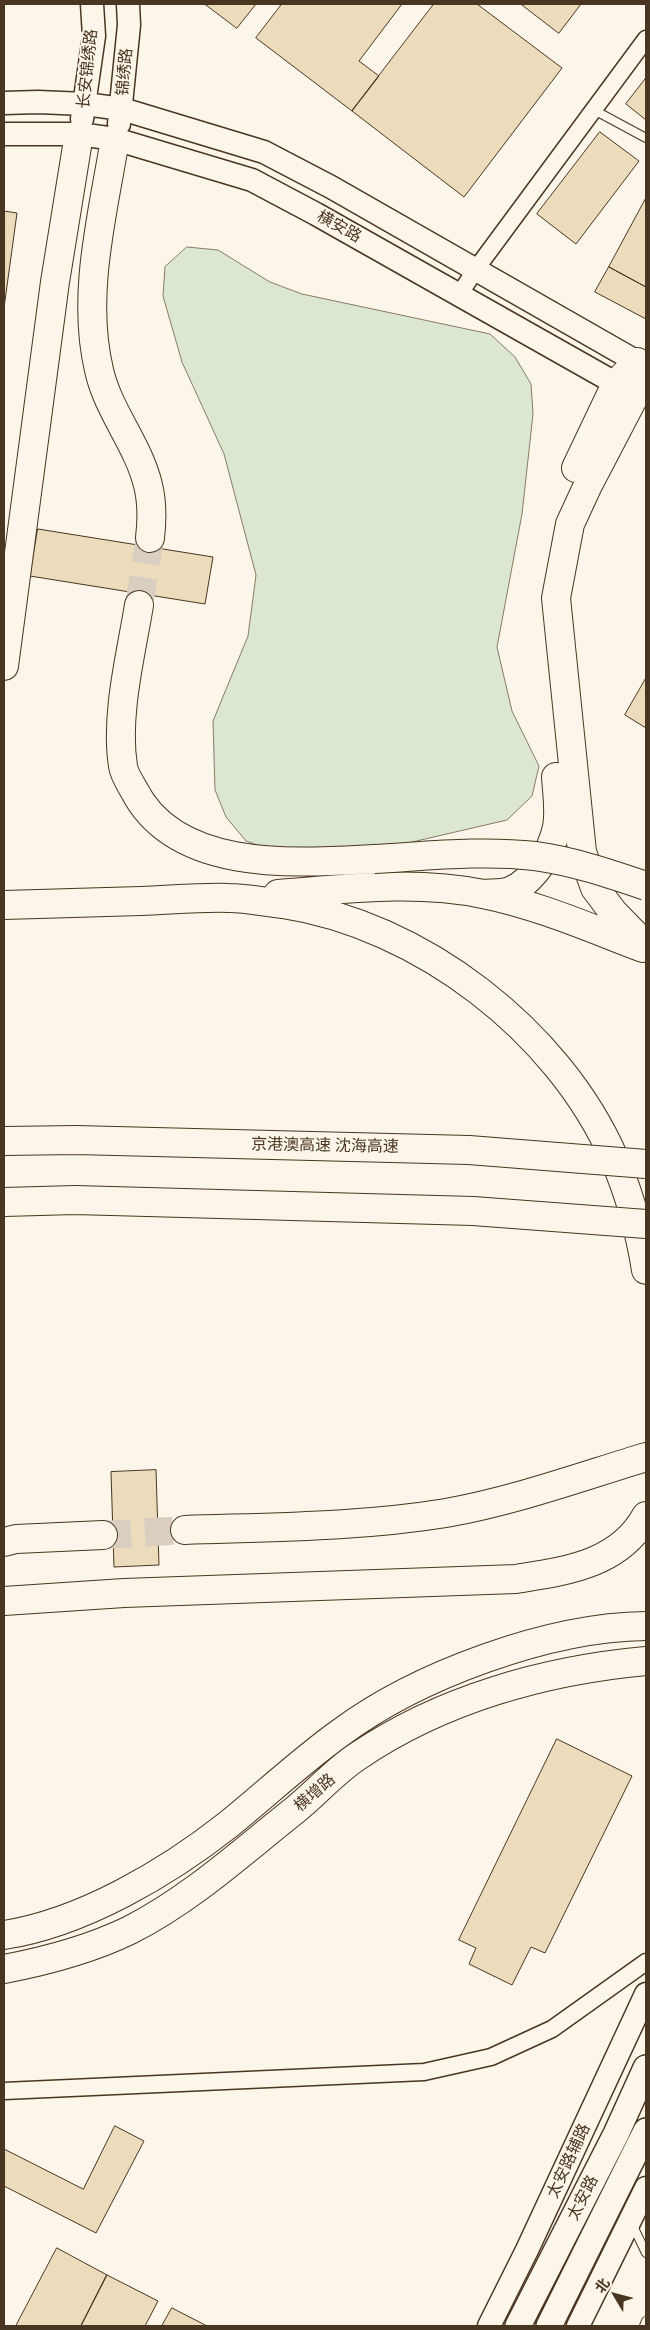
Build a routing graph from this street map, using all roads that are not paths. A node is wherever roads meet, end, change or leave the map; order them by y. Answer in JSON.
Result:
{"nodes":[{"id":1,"x":92,"y":4,"type":"edge"},
{"id":2,"x":128,"y":4,"type":"edge"},
{"id":3,"x":646,"y":38,"type":"edge"},
{"id":4,"x":4,"y":103,"type":"edge"},
{"id":5,"x":85,"y":104,"type":"junction"},
{"id":6,"x":122,"y":109,"type":"junction"},
{"id":7,"x":594,"y":110,"type":"junction"},
{"id":8,"x":4,"y":134,"type":"edge"},
{"id":9,"x":79,"y":134,"type":"junction"},
{"id":10,"x":646,"y":138,"type":"edge"},
{"id":11,"x":115,"y":139,"type":"junction"},
{"id":12,"x":476,"y":269,"type":"junction"},
{"id":13,"x":459,"y":296,"type":"junction"},
{"id":14,"x":642,"y":364,"type":"edge"},
{"id":15,"x":632,"y":393,"type":"edge"},
{"id":16,"x":150,"y":538,"type":"tunnel mouth"},
{"id":17,"x":139,"y":605,"type":"tunnel mouth"},
{"id":18,"x":4,"y":666,"type":"edge"},
{"id":19,"x":646,"y":886,"type":"edge"},
{"id":20,"x":483,"y":894,"type":"junction"},
{"id":21,"x":230,"y":898,"type":"junction"},
{"id":22,"x":4,"y":905,"type":"edge"},
{"id":23,"x":646,"y":948,"type":"edge"},
{"id":24,"x":4,"y":1141,"type":"edge"},
{"id":25,"x":646,"y":1164,"type":"edge"},
{"id":26,"x":4,"y":1202,"type":"edge"},
{"id":27,"x":646,"y":1224,"type":"edge"},
{"id":28,"x":646,"y":1270,"type":"edge"},
{"id":29,"x":646,"y":1457,"type":"edge"},
{"id":30,"x":646,"y":1516,"type":"edge"},
{"id":31,"x":185,"y":1530,"type":"tunnel mouth"},
{"id":32,"x":103,"y":1535,"type":"tunnel mouth"},
{"id":33,"x":8,"y":1539,"type":"edge"},
{"id":34,"x":4,"y":1601,"type":"edge"},
{"id":35,"x":646,"y":1626,"type":"edge"},
{"id":36,"x":646,"y":1661,"type":"edge"},
{"id":37,"x":4,"y":1920,"type":"edge"},
{"id":38,"x":51,"y":1924,"type":"junction"},
{"id":39,"x":4,"y":1935,"type":"edge"},
{"id":40,"x":646,"y":1962,"type":"edge"},
{"id":41,"x":4,"y":1969,"type":"edge"},
{"id":42,"x":646,"y":1994,"type":"edge"},
{"id":43,"x":646,"y":2068,"type":"edge"},
{"id":44,"x":4,"y":2091,"type":"edge"},
{"id":45,"x":646,"y":2131,"type":"edge"},
{"id":46,"x":646,"y":2188,"type":"edge"},
{"id":47,"x":630,"y":2221,"type":"junction"},
{"id":48,"x":646,"y":2253,"type":"edge"},
{"id":49,"x":646,"y":2321,"type":"edge"},
{"id":50,"x":489,"y":2326,"type":"edge"},
{"id":51,"x":518,"y":2326,"type":"edge"},
{"id":52,"x":549,"y":2326,"type":"edge"},
{"id":53,"x":578,"y":2326,"type":"edge"},
{"id":54,"x":644,"y":2326,"type":"edge"}],
"edges":[{"from":1,"to":5,"type":"main road","name":"长安锦绣路"},
{"from":2,"to":6,"type":"main road","name":"锦绣路"},
{"from":3,"to":7,"type":"street"},
{"from":4,"to":5,"type":"main road","name":"横安路"},
{"from":5,"to":6,"type":"main road","name":"横安路"},
{"from":5,"to":9,"type":"main road","name":"长安锦绣路"},
{"from":6,"to":11,"type":"main road","name":"锦绣路"},
{"from":6,"to":12,"type":"main road","name":"横安路"},
{"from":7,"to":10,"type":"lane"},
{"from":7,"to":12,"type":"street"},
{"from":8,"to":9,"type":"main road","name":"横安路"},
{"from":9,"to":11,"type":"main road","name":"横安路"},
{"from":9,"to":18,"type":"highway"},
{"from":11,"to":13,"type":"main road","name":"横安路"},
{"from":11,"to":16,"type":"highway"},
{"from":12,"to":13,"type":"street"},
{"from":12,"to":14,"type":"main road","name":"横安路"},
{"from":13,"to":15,"type":"main road","name":"横安路"},
{"from":14,"to":15,"type":"highway"},
{"from":15,"to":20,"type":"highway"},
{"from":15,"to":23,"type":"highway"},
{"from":17,"to":19,"type":"highway","bridge":true},
{"from":20,"to":21,"type":"highway"},
{"from":20,"to":23,"type":"highway"},
{"from":21,"to":22,"type":"highway"},
{"from":21,"to":28,"type":"highway"},
{"from":24,"to":25,"type":"highway","name":"京港澳高速 沈海高速","bridge":true},
{"from":26,"to":27,"type":"highway","bridge":true},
{"from":29,"to":31,"type":"highway"},
{"from":30,"to":34,"type":"highway"},
{"from":32,"to":33,"type":"highway"},
{"from":35,"to":38,"type":"highway","name":"横增路"},
{"from":36,"to":41,"type":"highway","name":"横增路"},
{"from":37,"to":38,"type":"highway"},
{"from":38,"to":39,"type":"highway","name":"横增路"},
{"from":40,"to":44,"type":"street"},
{"from":42,"to":50,"type":"main road","name":"太安路辅路"},
{"from":43,"to":51,"type":"main road","name":"太安路"},
{"from":45,"to":52,"type":"main road","name":"太安路"},
{"from":46,"to":47,"type":"main road"},
{"from":47,"to":48,"type":"lane"},
{"from":47,"to":53,"type":"main road"},
{"from":49,"to":54,"type":"lane"}]}
